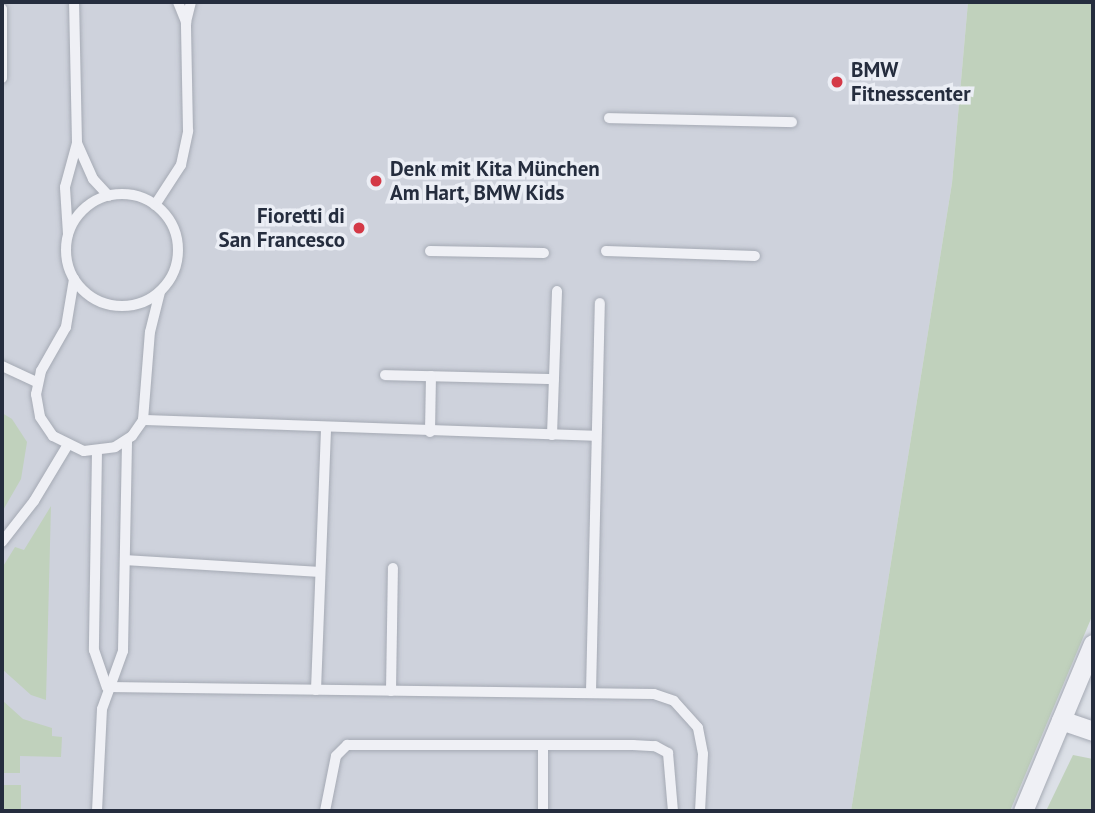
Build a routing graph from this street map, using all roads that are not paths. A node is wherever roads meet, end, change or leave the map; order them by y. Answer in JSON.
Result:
{"nodes":[{"id":1,"x":74,"y":2,"type":"edge"},
{"id":2,"x":178,"y":2,"type":"edge"},
{"id":3,"x":191,"y":2,"type":"edge"},
{"id":4,"x":2,"y":9,"type":"edge"},
{"id":5,"x":2,"y":20,"type":"edge"},
{"id":6,"x":186,"y":22,"type":"junction"},
{"id":7,"x":2,"y":78,"type":"edge"},
{"id":8,"x":609,"y":118,"type":"dead end"},
{"id":9,"x":792,"y":122,"type":"dead end"},
{"id":10,"x":77,"y":143,"type":"junction"},
{"id":11,"x":110,"y":196,"type":"junction"},
{"id":12,"x":155,"y":205,"type":"junction"},
{"id":13,"x":69,"y":235,"type":"junction"},
{"id":14,"x":430,"y":251,"type":"dead end"},
{"id":15,"x":606,"y":251,"type":"dead end"},
{"id":16,"x":544,"y":253,"type":"dead end"},
{"id":17,"x":755,"y":256,"type":"dead end"},
{"id":18,"x":74,"y":279,"type":"junction"},
{"id":19,"x":557,"y":291,"type":"dead end"},
{"id":20,"x":160,"y":292,"type":"junction"},
{"id":21,"x":600,"y":303,"type":"dead end"},
{"id":22,"x":2,"y":366,"type":"edge"},
{"id":23,"x":385,"y":375,"type":"dead end"},
{"id":24,"x":431,"y":376,"type":"junction"},
{"id":25,"x":554,"y":379,"type":"junction"},
{"id":26,"x":37,"y":382,"type":"junction"},
{"id":27,"x":143,"y":420,"type":"junction"},
{"id":28,"x":326,"y":429,"type":"junction"},
{"id":29,"x":430,"y":432,"type":"junction"},
{"id":30,"x":552,"y":435,"type":"junction"},
{"id":31,"x":596,"y":436,"type":"junction"},
{"id":32,"x":127,"y":440,"type":"junction"},
{"id":33,"x":68,"y":446,"type":"junction"},
{"id":34,"x":97,"y":452,"type":"junction"},
{"id":35,"x":2,"y":542,"type":"edge"},
{"id":36,"x":125,"y":560,"type":"junction"},
{"id":37,"x":393,"y":568,"type":"dead end"},
{"id":38,"x":320,"y":572,"type":"junction"},
{"id":39,"x":1093,"y":644,"type":"edge"},
{"id":40,"x":107,"y":687,"type":"junction"},
{"id":41,"x":316,"y":690,"type":"junction"},
{"id":42,"x":391,"y":691,"type":"junction"},
{"id":43,"x":591,"y":692,"type":"junction"},
{"id":44,"x":1061,"y":720,"type":"junction"},
{"id":45,"x":1093,"y":730,"type":"edge"},
{"id":46,"x":543,"y":746,"type":"junction"},
{"id":47,"x":97,"y":811,"type":"edge"},
{"id":48,"x":324,"y":811,"type":"edge"},
{"id":49,"x":543,"y":811,"type":"edge"},
{"id":50,"x":673,"y":811,"type":"edge"},
{"id":51,"x":701,"y":811,"type":"edge"},
{"id":52,"x":1023,"y":811,"type":"edge"}],
"edges":[{"from":1,"to":10,"type":"lane"},
{"from":2,"to":6,"type":"lane"},
{"from":3,"to":6,"type":"lane"},
{"from":4,"to":5,"type":"lane"},
{"from":5,"to":7,"type":"lane"},
{"from":6,"to":12,"type":"lane"},
{"from":8,"to":9,"type":"lane"},
{"from":10,"to":11,"type":"lane"},
{"from":10,"to":13,"type":"lane"},
{"from":11,"to":12,"type":"lane"},
{"from":11,"to":13,"type":"lane"},
{"from":12,"to":20,"type":"lane"},
{"from":13,"to":18,"type":"lane"},
{"from":14,"to":16,"type":"lane"},
{"from":15,"to":17,"type":"lane"},
{"from":18,"to":20,"type":"lane"},
{"from":18,"to":26,"type":"lane"},
{"from":19,"to":25,"type":"lane"},
{"from":20,"to":27,"type":"lane"},
{"from":21,"to":31,"type":"lane"},
{"from":22,"to":26,"type":"lane"},
{"from":23,"to":24,"type":"lane"},
{"from":24,"to":25,"type":"lane"},
{"from":24,"to":29,"type":"lane"},
{"from":25,"to":30,"type":"lane"},
{"from":26,"to":33,"type":"lane"},
{"from":27,"to":28,"type":"lane"},
{"from":27,"to":32,"type":"lane"},
{"from":28,"to":29,"type":"lane"},
{"from":28,"to":38,"type":"lane"},
{"from":29,"to":30,"type":"lane"},
{"from":30,"to":31,"type":"lane"},
{"from":31,"to":43,"type":"lane"},
{"from":32,"to":34,"type":"lane"},
{"from":32,"to":36,"type":"lane"},
{"from":33,"to":34,"type":"lane"},
{"from":33,"to":35,"type":"lane"},
{"from":34,"to":40,"type":"lane"},
{"from":36,"to":38,"type":"lane"},
{"from":36,"to":40,"type":"lane"},
{"from":37,"to":42,"type":"lane"},
{"from":38,"to":41,"type":"lane"},
{"from":39,"to":44,"type":"street"},
{"from":40,"to":41,"type":"lane"},
{"from":40,"to":47,"type":"lane"},
{"from":41,"to":42,"type":"lane"},
{"from":42,"to":43,"type":"lane"},
{"from":43,"to":51,"type":"lane"},
{"from":44,"to":45,"type":"street"},
{"from":44,"to":52,"type":"street"},
{"from":46,"to":48,"type":"lane"},
{"from":46,"to":49,"type":"lane"},
{"from":46,"to":50,"type":"lane"}]}
